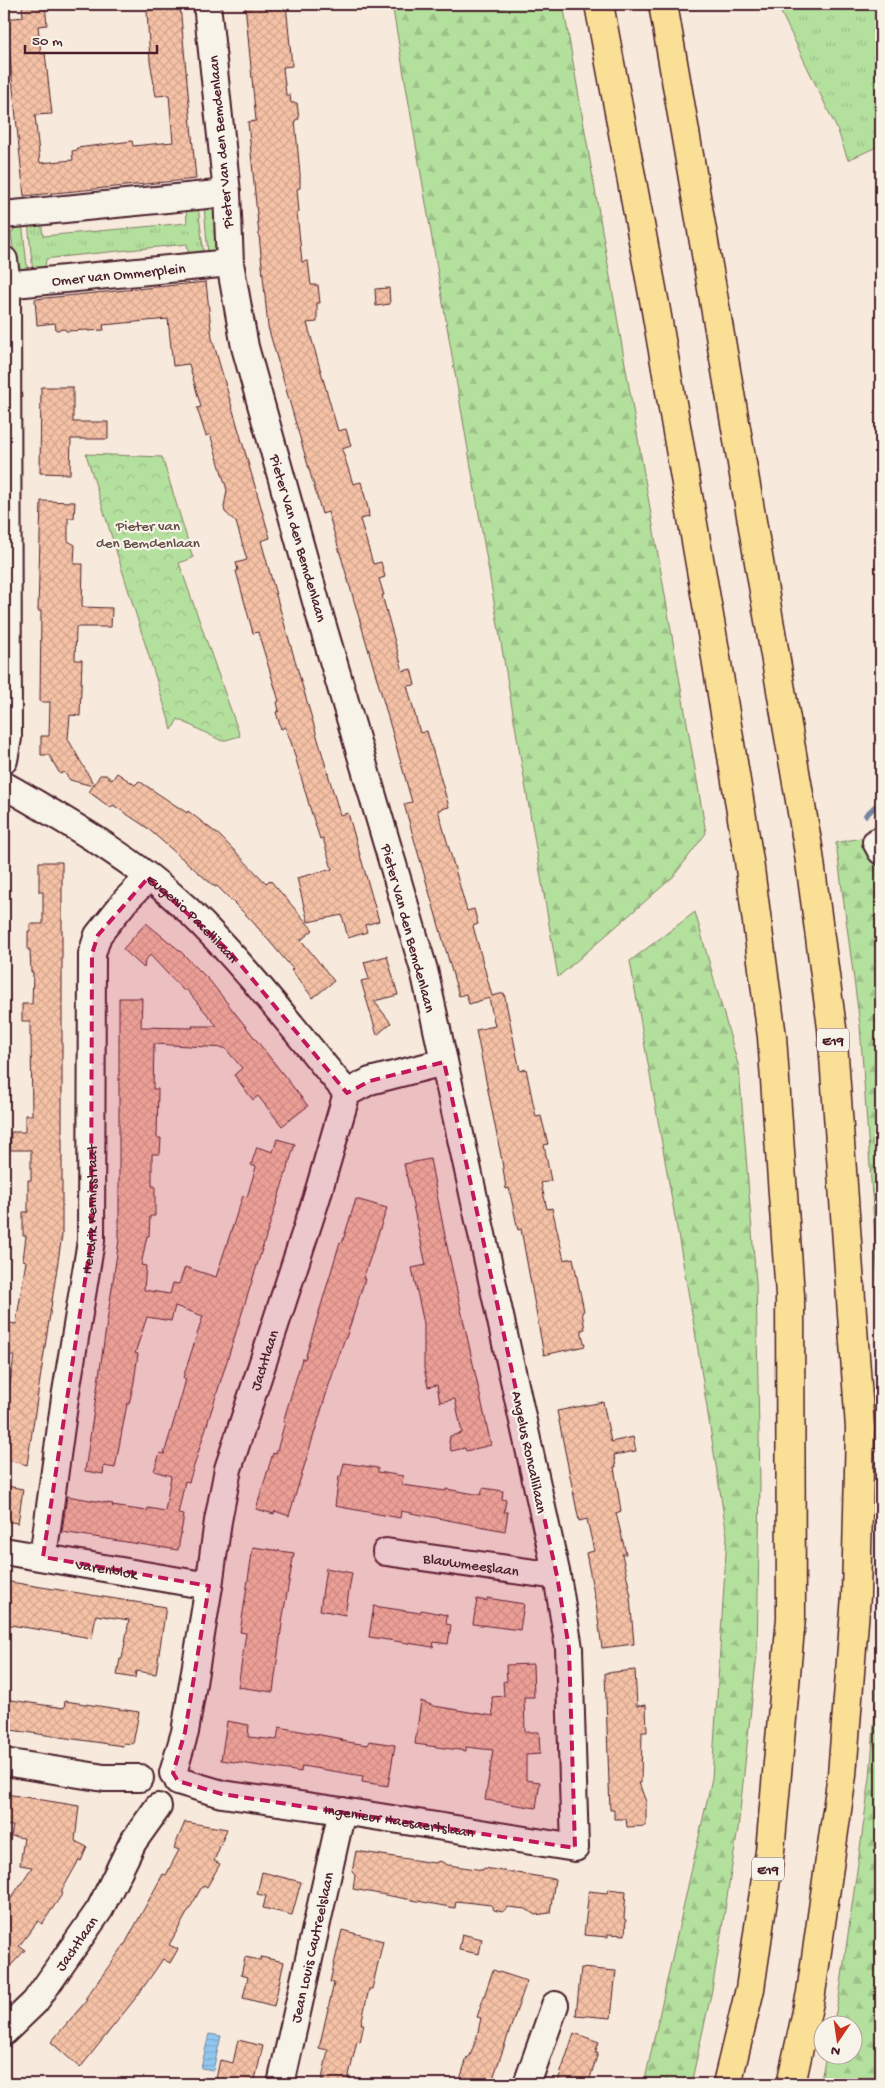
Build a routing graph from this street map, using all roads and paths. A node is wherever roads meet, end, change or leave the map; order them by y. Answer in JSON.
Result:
{"nodes":[{"id":1,"x":208,"y":4,"type":"edge"},
{"id":2,"x":599,"y":4,"type":"edge"},
{"id":3,"x":663,"y":4,"type":"edge"},
{"id":4,"x":227,"y":193,"type":"junction"},
{"id":5,"x":4,"y":215,"type":"edge"},
{"id":6,"x":230,"y":263,"type":"junction"},
{"id":7,"x":5,"y":277,"type":"edge"},
{"id":8,"x":6,"y":586,"type":"edge"},
{"id":9,"x":4,"y":760,"type":"edge"},
{"id":10,"x":4,"y":785,"type":"edge"},
{"id":11,"x":148,"y":878,"type":"junction"},
{"id":12,"x":444,"y":1062,"type":"junction"},
{"id":13,"x":347,"y":1093,"type":"junction"},
{"id":14,"x":4,"y":1551,"type":"edge"},
{"id":15,"x":386,"y":1552,"type":"dead end"},
{"id":16,"x":43,"y":1557,"type":"junction"},
{"id":17,"x":557,"y":1576,"type":"junction"},
{"id":18,"x":209,"y":1586,"type":"junction"},
{"id":19,"x":4,"y":1762,"type":"edge"},
{"id":20,"x":158,"y":1786,"type":"junction"},
{"id":21,"x":342,"y":1811,"type":"junction"},
{"id":22,"x":575,"y":1848,"type":"joint"},
{"id":23,"x":555,"y":2005,"type":"dead end"},
{"id":24,"x":4,"y":2032,"type":"edge"},
{"id":25,"x":281,"y":2084,"type":"edge"},
{"id":26,"x":528,"y":2084,"type":"edge"},
{"id":27,"x":727,"y":2084,"type":"edge"},
{"id":28,"x":791,"y":2084,"type":"edge"}],
"edges":[{"from":1,"to":4,"type":"street","name":"Pieter Van den Bemdenlaan"},
{"from":2,"to":27,"type":"highway","number":"E19"},
{"from":3,"to":28,"type":"highway","number":"E19"},
{"from":4,"to":5,"type":"street"},
{"from":4,"to":6,"type":"street","name":"Pieter Van den Bemdenlaan"},
{"from":6,"to":7,"type":"street","name":"Omer van Ommerplein"},
{"from":6,"to":12,"type":"street","name":"Pieter Van den Bemdenlaan"},
{"from":7,"to":8,"type":"street"},
{"from":8,"to":9,"type":"street"},
{"from":10,"to":11,"type":"street","name":"Eugenio Pacellilaan"},
{"from":11,"to":13,"type":"street","name":"Eugenio Pacellilaan"},
{"from":11,"to":16,"type":"street","name":"Hendrik Kennisstraat"},
{"from":12,"to":13,"type":"street"},
{"from":12,"to":17,"type":"street","name":"Angelus Roncallilaan"},
{"from":13,"to":18,"type":"street","name":"Jachtlaan"},
{"from":14,"to":16,"type":"street","name":"Varenblok"},
{"from":15,"to":17,"type":"street","name":"Blauwmeeslaan"},
{"from":16,"to":18,"type":"street","name":"Varenblok"},
{"from":17,"to":22,"type":"street","name":"Angelus Roncallilaan"},
{"from":18,"to":20,"type":"street","name":"Jachtlaan"},
{"from":19,"to":20,"type":"street","name":"Ingenieur Haesaertslaan"},
{"from":20,"to":21,"type":"street","name":"Ingenieur Haesaertslaan"},
{"from":20,"to":24,"type":"street","name":"Jachtlaan"},
{"from":21,"to":22,"type":"street","name":"Ingenieur Haesaertslaan"},
{"from":21,"to":25,"type":"street","name":"Jean Louis Cautreelslaan"},
{"from":23,"to":26,"type":"street"}]}
